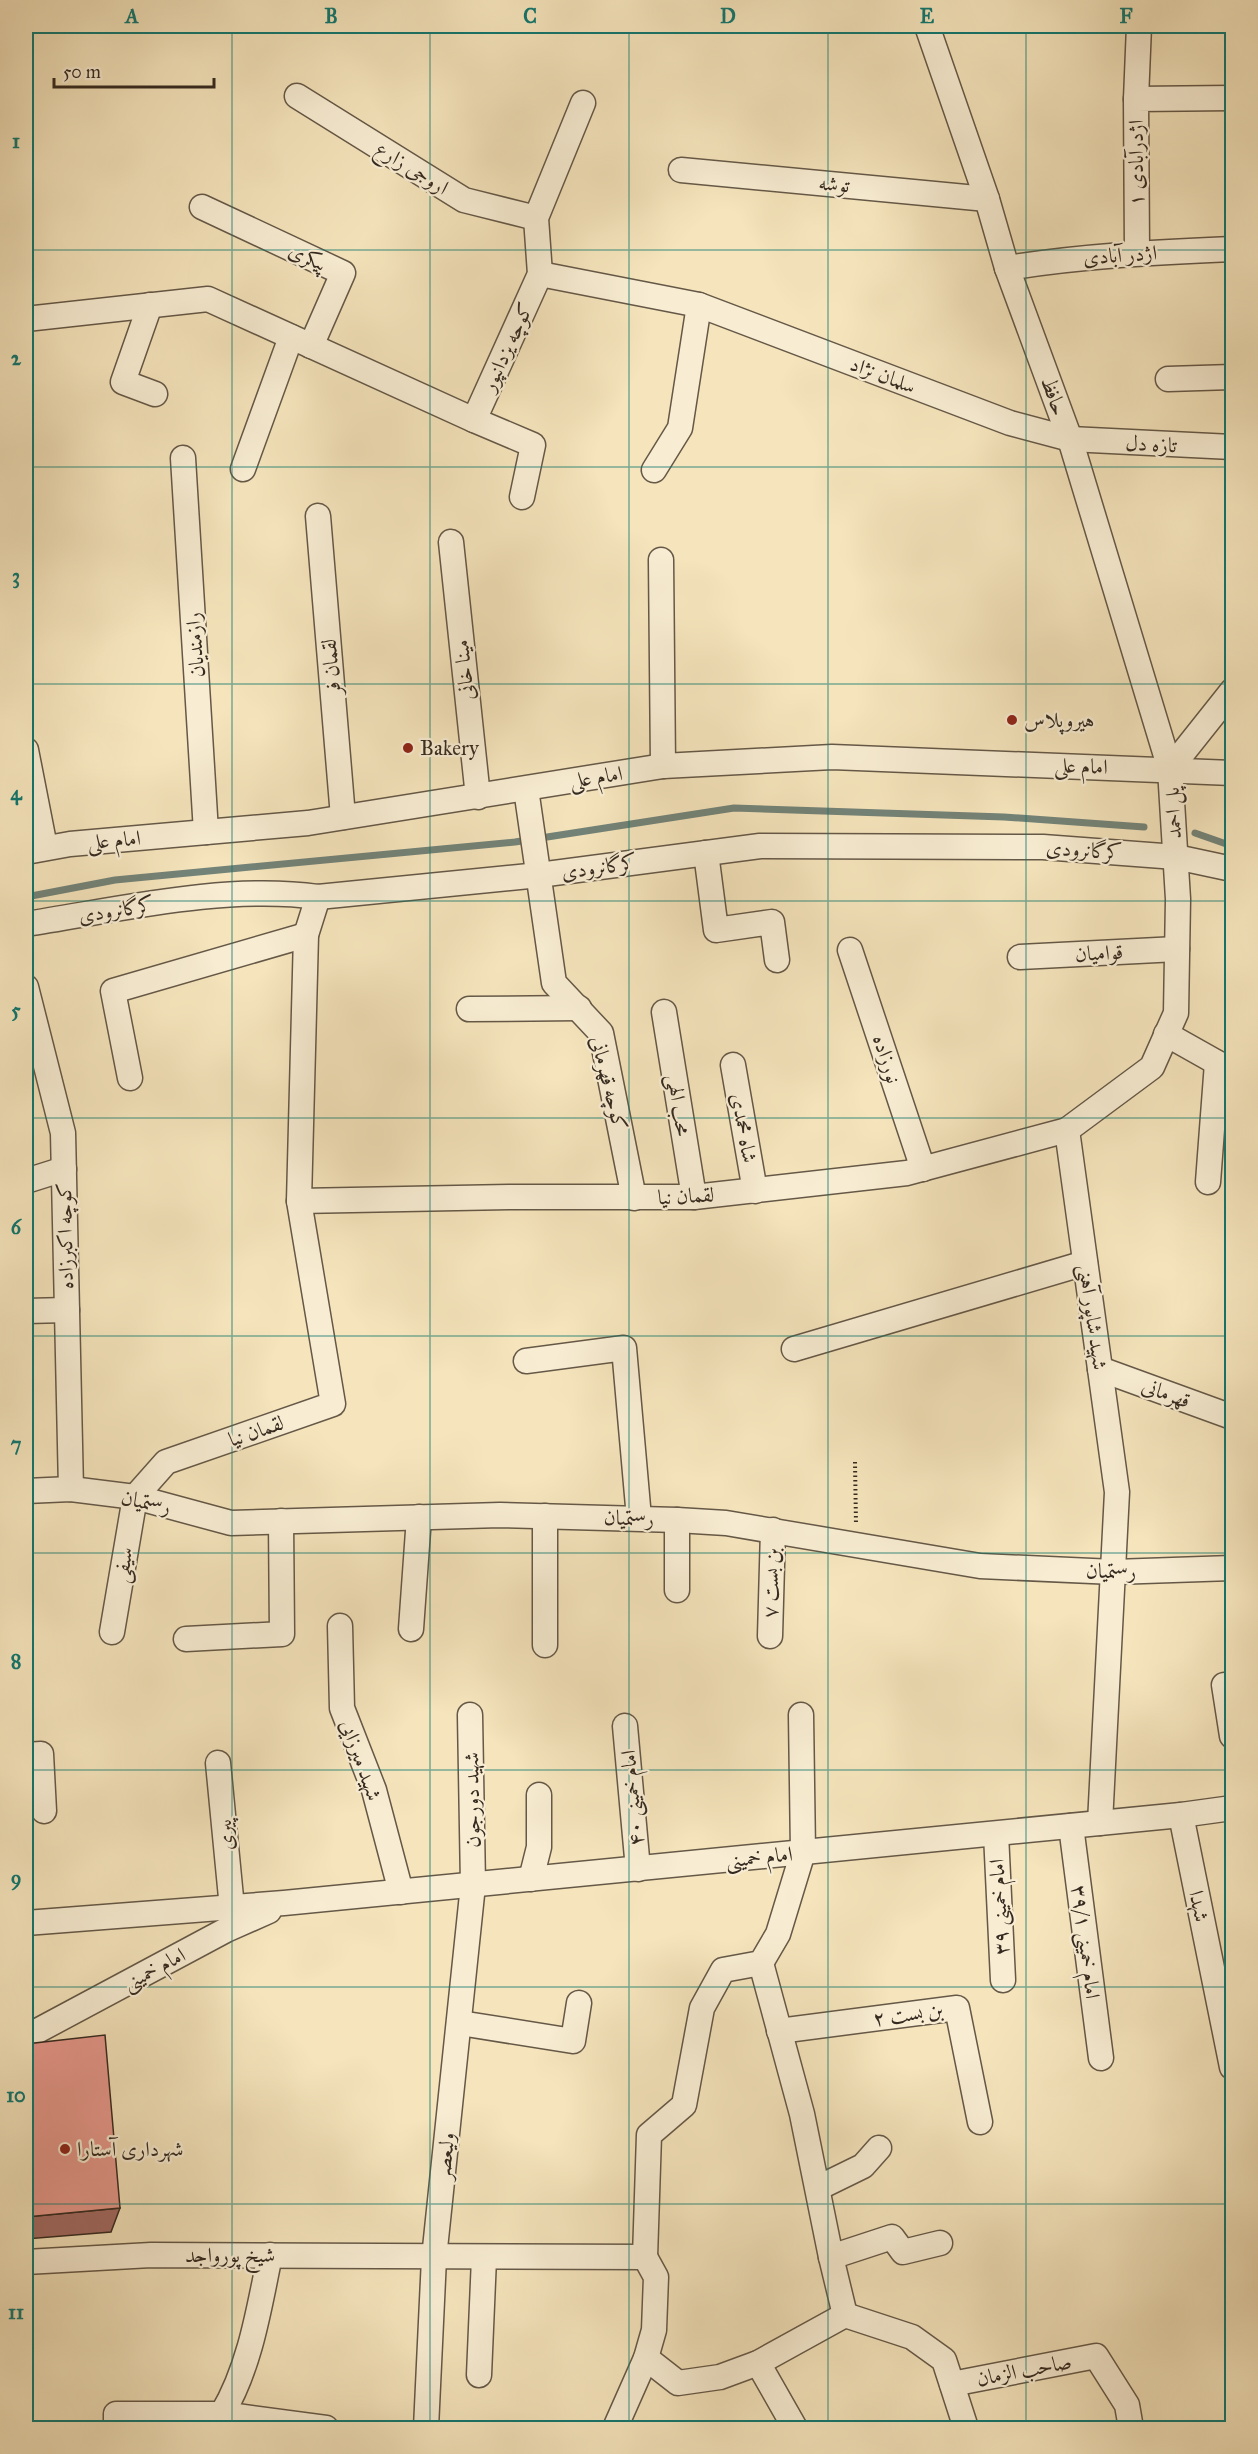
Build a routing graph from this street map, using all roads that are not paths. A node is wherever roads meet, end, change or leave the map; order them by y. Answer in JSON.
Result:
{"nodes":[{"id":1,"x":927,"y":26,"type":"edge"},
{"id":2,"x":1139,"y":26,"type":"edge"},
{"id":3,"x":297,"y":96,"type":"dead end"},
{"id":4,"x":1233,"y":98,"type":"edge"},
{"id":5,"x":1136,"y":99,"type":"junction"},
{"id":6,"x":583,"y":103,"type":"dead end"},
{"id":7,"x":681,"y":170,"type":"dead end"},
{"id":8,"x":987,"y":199,"type":"junction"},
{"id":9,"x":202,"y":207,"type":"dead end"},
{"id":10,"x":536,"y":218,"type":"junction"},
{"id":11,"x":1233,"y":249,"type":"edge"},
{"id":12,"x":1137,"y":252,"type":"junction"},
{"id":13,"x":1007,"y":268,"type":"junction"},
{"id":14,"x":540,"y":274,"type":"junction"},
{"id":15,"x":150,"y":305,"type":"junction"},
{"id":16,"x":699,"y":305,"type":"junction"},
{"id":17,"x":26,"y":319,"type":"edge"},
{"id":18,"x":301,"y":342,"type":"junction"},
{"id":19,"x":1233,"y":377,"type":"edge"},
{"id":20,"x":1168,"y":379,"type":"dead end"},
{"id":21,"x":155,"y":394,"type":"dead end"},
{"id":22,"x":474,"y":420,"type":"junction"},
{"id":23,"x":1070,"y":439,"type":"junction"},
{"id":24,"x":1233,"y":447,"type":"edge"},
{"id":25,"x":183,"y":458,"type":"dead end"},
{"id":26,"x":243,"y":470,"type":"dead end"},
{"id":27,"x":654,"y":470,"type":"dead end"},
{"id":28,"x":522,"y":496,"type":"dead end"},
{"id":29,"x":318,"y":516,"type":"dead end"},
{"id":30,"x":451,"y":543,"type":"dead end"},
{"id":31,"x":661,"y":560,"type":"dead end"},
{"id":32,"x":1233,"y":691,"type":"edge"},
{"id":33,"x":26,"y":750,"type":"edge"},
{"id":34,"x":663,"y":766,"type":"junction"},
{"id":35,"x":1170,"y":769,"type":"junction"},
{"id":36,"x":1233,"y":773,"type":"edge"},
{"id":37,"x":526,"y":789,"type":"junction"},
{"id":38,"x":478,"y":797,"type":"junction"},
{"id":39,"x":343,"y":817,"type":"junction"},
{"id":40,"x":206,"y":832,"type":"junction"},
{"id":41,"x":35,"y":850,"type":"edge"},
{"id":42,"x":706,"y":853,"type":"junction"},
{"id":43,"x":1176,"y":857,"type":"junction"},
{"id":44,"x":1233,"y":869,"type":"edge"},
{"id":45,"x":539,"y":875,"type":"junction"},
{"id":46,"x":318,"y":897,"type":"junction"},
{"id":47,"x":26,"y":924,"type":"edge"},
{"id":48,"x":306,"y":935,"type":"junction"},
{"id":49,"x":1177,"y":949,"type":"junction"},
{"id":50,"x":850,"y":950,"type":"dead end"},
{"id":51,"x":1020,"y":957,"type":"dead end"},
{"id":52,"x":777,"y":960,"type":"dead end"},
{"id":53,"x":26,"y":987,"type":"edge"},
{"id":54,"x":579,"y":1008,"type":"junction"},
{"id":55,"x":469,"y":1009,"type":"dead end"},
{"id":56,"x":664,"y":1012,"type":"dead end"},
{"id":57,"x":1166,"y":1034,"type":"junction"},
{"id":58,"x":733,"y":1065,"type":"dead end"},
{"id":59,"x":1225,"y":1067,"type":"edge"},
{"id":60,"x":130,"y":1078,"type":"dead end"},
{"id":61,"x":1067,"y":1130,"type":"junction"},
{"id":62,"x":923,"y":1168,"type":"junction"},
{"id":63,"x":64,"y":1169,"type":"junction"},
{"id":64,"x":26,"y":1181,"type":"edge"},
{"id":65,"x":1208,"y":1182,"type":"dead end"},
{"id":66,"x":755,"y":1191,"type":"junction"},
{"id":67,"x":694,"y":1197,"type":"junction"},
{"id":68,"x":634,"y":1198,"type":"junction"},
{"id":69,"x":298,"y":1201,"type":"junction"},
{"id":70,"x":1085,"y":1263,"type":"junction"},
{"id":71,"x":67,"y":1310,"type":"junction"},
{"id":72,"x":26,"y":1311,"type":"edge"},
{"id":73,"x":794,"y":1349,"type":"dead end"},
{"id":74,"x":526,"y":1361,"type":"dead end"},
{"id":75,"x":1100,"y":1369,"type":"junction"},
{"id":76,"x":1233,"y":1417,"type":"edge"},
{"id":77,"x":71,"y":1490,"type":"junction"},
{"id":78,"x":26,"y":1491,"type":"edge"},
{"id":79,"x":135,"y":1497,"type":"junction"},
{"id":80,"x":545,"y":1516,"type":"junction"},
{"id":81,"x":419,"y":1517,"type":"junction"},
{"id":82,"x":639,"y":1518,"type":"junction"},
{"id":83,"x":677,"y":1520,"type":"junction"},
{"id":84,"x":281,"y":1521,"type":"junction"},
{"id":85,"x":773,"y":1530,"type":"junction"},
{"id":86,"x":1233,"y":1569,"type":"edge"},
{"id":87,"x":1114,"y":1572,"type":"junction"},
{"id":88,"x":677,"y":1590,"type":"dead end"},
{"id":89,"x":340,"y":1626,"type":"dead end"},
{"id":90,"x":411,"y":1629,"type":"dead end"},
{"id":91,"x":112,"y":1632,"type":"dead end"},
{"id":92,"x":770,"y":1636,"type":"dead end"},
{"id":93,"x":186,"y":1639,"type":"dead end"},
{"id":94,"x":545,"y":1646,"type":"dead end"},
{"id":95,"x":1224,"y":1685,"type":"dead end"},
{"id":96,"x":470,"y":1715,"type":"dead end"},
{"id":97,"x":801,"y":1715,"type":"dead end"},
{"id":98,"x":625,"y":1726,"type":"dead end"},
{"id":99,"x":1233,"y":1736,"type":"edge"},
{"id":100,"x":26,"y":1755,"type":"edge"},
{"id":101,"x":218,"y":1762,"type":"dead end"},
{"id":102,"x":539,"y":1795,"type":"dead end"},
{"id":103,"x":1233,"y":1808,"type":"edge"},
{"id":104,"x":44,"y":1811,"type":"dead end"},
{"id":105,"x":1181,"y":1815,"type":"junction"},
{"id":106,"x":1100,"y":1823,"type":"junction"},
{"id":107,"x":1071,"y":1826,"type":"junction"},
{"id":108,"x":996,"y":1833,"type":"junction"},
{"id":109,"x":803,"y":1852,"type":"junction"},
{"id":110,"x":638,"y":1869,"type":"junction"},
{"id":111,"x":531,"y":1879,"type":"junction"},
{"id":112,"x":473,"y":1885,"type":"junction"},
{"id":113,"x":401,"y":1892,"type":"junction"},
{"id":114,"x":284,"y":1903,"type":"junction"},
{"id":115,"x":232,"y":1908,"type":"junction"},
{"id":116,"x":26,"y":1923,"type":"edge"},
{"id":117,"x":761,"y":1963,"type":"junction"},
{"id":118,"x":1003,"y":1980,"type":"dead end"},
{"id":119,"x":579,"y":2003,"type":"dead end"},
{"id":120,"x":460,"y":2023,"type":"junction"},
{"id":121,"x":779,"y":2031,"type":"junction"},
{"id":122,"x":26,"y":2037,"type":"edge"},
{"id":123,"x":1101,"y":2058,"type":"dead end"},
{"id":124,"x":1233,"y":2067,"type":"edge"},
{"id":125,"x":980,"y":2122,"type":"dead end"},
{"id":126,"x":879,"y":2148,"type":"dead end"},
{"id":127,"x":818,"y":2188,"type":"junction"},
{"id":128,"x":940,"y":2243,"type":"dead end"},
{"id":129,"x":270,"y":2255,"type":"junction"},
{"id":130,"x":645,"y":2257,"type":"junction"},
{"id":131,"x":831,"y":2257,"type":"junction"},
{"id":132,"x":434,"y":2258,"type":"junction"},
{"id":133,"x":484,"y":2258,"type":"junction"},
{"id":134,"x":26,"y":2262,"type":"edge"},
{"id":135,"x":845,"y":2315,"type":"junction"},
{"id":136,"x":646,"y":2358,"type":"junction"},
{"id":137,"x":758,"y":2363,"type":"junction"},
{"id":138,"x":479,"y":2375,"type":"dead end"},
{"id":139,"x":952,"y":2384,"type":"junction"},
{"id":140,"x":222,"y":2414,"type":"junction"},
{"id":141,"x":185,"y":2421,"type":"edge"},
{"id":142,"x":116,"y":2428,"type":"edge"},
{"id":143,"x":326,"y":2428,"type":"edge"},
{"id":144,"x":426,"y":2428,"type":"edge"},
{"id":145,"x":615,"y":2428,"type":"edge"},
{"id":146,"x":795,"y":2428,"type":"edge"},
{"id":147,"x":966,"y":2428,"type":"edge"},
{"id":148,"x":1131,"y":2428,"type":"edge"}],
"edges":[{"from":1,"to":8,"type":"street","name":"حافظ"},
{"from":2,"to":5,"type":"street"},
{"from":3,"to":10,"type":"street","name":"اروجی زارع"},
{"from":4,"to":5,"type":"street","name":"اژدرآبادی ۱"},
{"from":5,"to":12,"type":"street","name":"اژدرآبادی ۱"},
{"from":6,"to":10,"type":"street"},
{"from":7,"to":8,"type":"street","name":"توشه"},
{"from":8,"to":13,"type":"street","name":"حافظ"},
{"from":9,"to":18,"type":"street","name":"پیکری"},
{"from":10,"to":14,"type":"street"},
{"from":11,"to":12,"type":"street","name":"اژدر آبادی"},
{"from":12,"to":13,"type":"street","name":"اژدر آبادی"},
{"from":13,"to":23,"type":"street","name":"حافظ"},
{"from":14,"to":16,"type":"street","name":"سلمان نژاد"},
{"from":14,"to":22,"type":"street","name":"کوچه یزدانپور"},
{"from":15,"to":17,"type":"street"},
{"from":15,"to":18,"type":"street"},
{"from":15,"to":21,"type":"street"},
{"from":16,"to":23,"type":"street","name":"سلمان نژاد"},
{"from":16,"to":27,"type":"street"},
{"from":18,"to":22,"type":"street"},
{"from":18,"to":26,"type":"street"},
{"from":19,"to":20,"type":"street"},
{"from":22,"to":28,"type":"street"},
{"from":23,"to":24,"type":"street","name":"تازه دل"},
{"from":23,"to":35,"type":"street","name":"حافظ"},
{"from":25,"to":40,"type":"street","name":"رازمندیان"},
{"from":29,"to":39,"type":"street","name":"لقمان فر"},
{"from":30,"to":38,"type":"street","name":"مینا خانی"},
{"from":31,"to":34,"type":"street"},
{"from":32,"to":35,"type":"street"},
{"from":33,"to":41,"type":"street"},
{"from":34,"to":35,"type":"street","name":"امام علی"},
{"from":34,"to":37,"type":"street","name":"امام علی"},
{"from":35,"to":36,"type":"street","name":"امام علی"},
{"from":35,"to":43,"type":"street","name":"پل احمد"},
{"from":37,"to":38,"type":"street","name":"امام علی"},
{"from":37,"to":45,"type":"street","name":"کوچه قهرمانی"},
{"from":38,"to":39,"type":"street","name":"امام علی"},
{"from":39,"to":40,"type":"street","name":"امام علی"},
{"from":40,"to":41,"type":"street","name":"امام علی"},
{"from":42,"to":43,"type":"street","name":"کرگانرودی"},
{"from":42,"to":45,"type":"street","name":"کرگانرودی"},
{"from":42,"to":52,"type":"street"},
{"from":43,"to":44,"type":"street","name":"کرگانرودی"},
{"from":43,"to":49,"type":"street"},
{"from":45,"to":46,"type":"street","name":"کرگانرودی"},
{"from":45,"to":54,"type":"street","name":"کوچه قهرمانی"},
{"from":46,"to":47,"type":"street","name":"کرگانرودی"},
{"from":46,"to":48,"type":"street","name":"لقمان نیا"},
{"from":48,"to":60,"type":"street"},
{"from":48,"to":69,"type":"street","name":"لقمان نیا"},
{"from":49,"to":51,"type":"street","name":"قوامیان"},
{"from":49,"to":57,"type":"street"},
{"from":50,"to":62,"type":"street","name":"نورزاده"},
{"from":53,"to":63,"type":"street","name":"کوچه اکبرزاده"},
{"from":54,"to":55,"type":"street"},
{"from":54,"to":68,"type":"street","name":"کوچه قهرمانی"},
{"from":56,"to":67,"type":"street","name":"محب الهی"},
{"from":57,"to":59,"type":"street"},
{"from":57,"to":61,"type":"street"},
{"from":58,"to":66,"type":"street","name":"شاه محمدی"},
{"from":59,"to":65,"type":"street"},
{"from":61,"to":62,"type":"street","name":"لقمان نیا"},
{"from":61,"to":70,"type":"street","name":"شهید شاپور آهنی"},
{"from":62,"to":66,"type":"street","name":"لقمان نیا"},
{"from":63,"to":64,"type":"street"},
{"from":63,"to":71,"type":"street","name":"کوچه اکبرزاده"},
{"from":66,"to":67,"type":"street","name":"لقمان نیا"},
{"from":67,"to":68,"type":"street","name":"لقمان نیا"},
{"from":68,"to":69,"type":"street","name":"لقمان نیا"},
{"from":69,"to":79,"type":"street","name":"لقمان نیا"},
{"from":70,"to":73,"type":"street"},
{"from":70,"to":75,"type":"street","name":"شهید شاپور آهنی"},
{"from":71,"to":72,"type":"street"},
{"from":71,"to":77,"type":"street","name":"کوچه اکبرزاده"},
{"from":74,"to":82,"type":"street"},
{"from":75,"to":76,"type":"street","name":"قهرمانی"},
{"from":75,"to":87,"type":"street","name":"شهید شاپور آهنی"},
{"from":77,"to":78,"type":"street","name":"رستمیان"},
{"from":77,"to":79,"type":"street","name":"رستمیان"},
{"from":79,"to":84,"type":"street","name":"رستمیان"},
{"from":79,"to":91,"type":"street","name":"سیفی"},
{"from":80,"to":81,"type":"street","name":"رستمیان"},
{"from":80,"to":82,"type":"street","name":"رستمیان"},
{"from":80,"to":94,"type":"street"},
{"from":81,"to":84,"type":"street","name":"رستمیان"},
{"from":81,"to":90,"type":"street"},
{"from":82,"to":83,"type":"street","name":"رستمیان"},
{"from":83,"to":85,"type":"street","name":"رستمیان"},
{"from":83,"to":88,"type":"street"},
{"from":84,"to":93,"type":"street"},
{"from":85,"to":87,"type":"street","name":"رستمیان"},
{"from":85,"to":92,"type":"street","name":"بن بست ۷"},
{"from":86,"to":87,"type":"street","name":"رستمیان"},
{"from":87,"to":106,"type":"street","name":"شهید شاپور آهنی"},
{"from":89,"to":113,"type":"street","name":"شهید میرزایی"},
{"from":95,"to":99,"type":"street"},
{"from":96,"to":112,"type":"street","name":"شهید دورجون"},
{"from":97,"to":109,"type":"street"},
{"from":98,"to":110,"type":"street","name":"امام خمینی ۴۰"},
{"from":100,"to":104,"type":"street"},
{"from":101,"to":115,"type":"street","name":"پیری"},
{"from":102,"to":111,"type":"street"},
{"from":103,"to":105,"type":"street","name":"امام خمینی"},
{"from":105,"to":106,"type":"street","name":"امام خمینی"},
{"from":105,"to":124,"type":"street","name":"شهدا"},
{"from":106,"to":107,"type":"street","name":"امام خمینی"},
{"from":107,"to":108,"type":"street","name":"امام خمینی"},
{"from":107,"to":123,"type":"street","name":"امام خمینی ۳۹/۱"},
{"from":108,"to":109,"type":"street","name":"امام خمینی"},
{"from":108,"to":118,"type":"street","name":"امام خمینی ۳۹"},
{"from":109,"to":110,"type":"street","name":"امام خمینی"},
{"from":109,"to":117,"type":"street"},
{"from":110,"to":111,"type":"street","name":"امام خمینی"},
{"from":111,"to":112,"type":"street","name":"امام خمینی"},
{"from":112,"to":113,"type":"street","name":"امام خمینی"},
{"from":112,"to":120,"type":"street","name":"ولیعصر"},
{"from":113,"to":114,"type":"street","name":"امام خمینی"},
{"from":114,"to":115,"type":"street","name":"امام خمینی"},
{"from":114,"to":122,"type":"street","name":"امام خمینی"},
{"from":115,"to":116,"type":"street","name":"امام خمینی"},
{"from":117,"to":121,"type":"street"},
{"from":117,"to":130,"type":"street"},
{"from":119,"to":120,"type":"street"},
{"from":120,"to":132,"type":"street","name":"ولیعصر"},
{"from":121,"to":125,"type":"street","name":"بن بست ۲"},
{"from":121,"to":127,"type":"street"},
{"from":126,"to":127,"type":"street"},
{"from":127,"to":131,"type":"street"},
{"from":128,"to":131,"type":"street"},
{"from":129,"to":132,"type":"street","name":"شیخ پورواجد"},
{"from":129,"to":134,"type":"street","name":"شیخ پورواجد"},
{"from":129,"to":140,"type":"street"},
{"from":130,"to":133,"type":"street","name":"شیخ پورواجد"},
{"from":130,"to":136,"type":"street"},
{"from":131,"to":135,"type":"street"},
{"from":132,"to":133,"type":"street","name":"شیخ پورواجد"},
{"from":132,"to":144,"type":"street","name":"ولیعصر"},
{"from":133,"to":138,"type":"street"},
{"from":135,"to":137,"type":"street"},
{"from":135,"to":139,"type":"street"},
{"from":136,"to":137,"type":"street"},
{"from":136,"to":145,"type":"street"},
{"from":137,"to":146,"type":"street"},
{"from":139,"to":147,"type":"street"},
{"from":139,"to":148,"type":"street","name":"صاحب الزمان"},
{"from":140,"to":141,"type":"street"},
{"from":140,"to":143,"type":"street"},
{"from":141,"to":142,"type":"street"}]}
